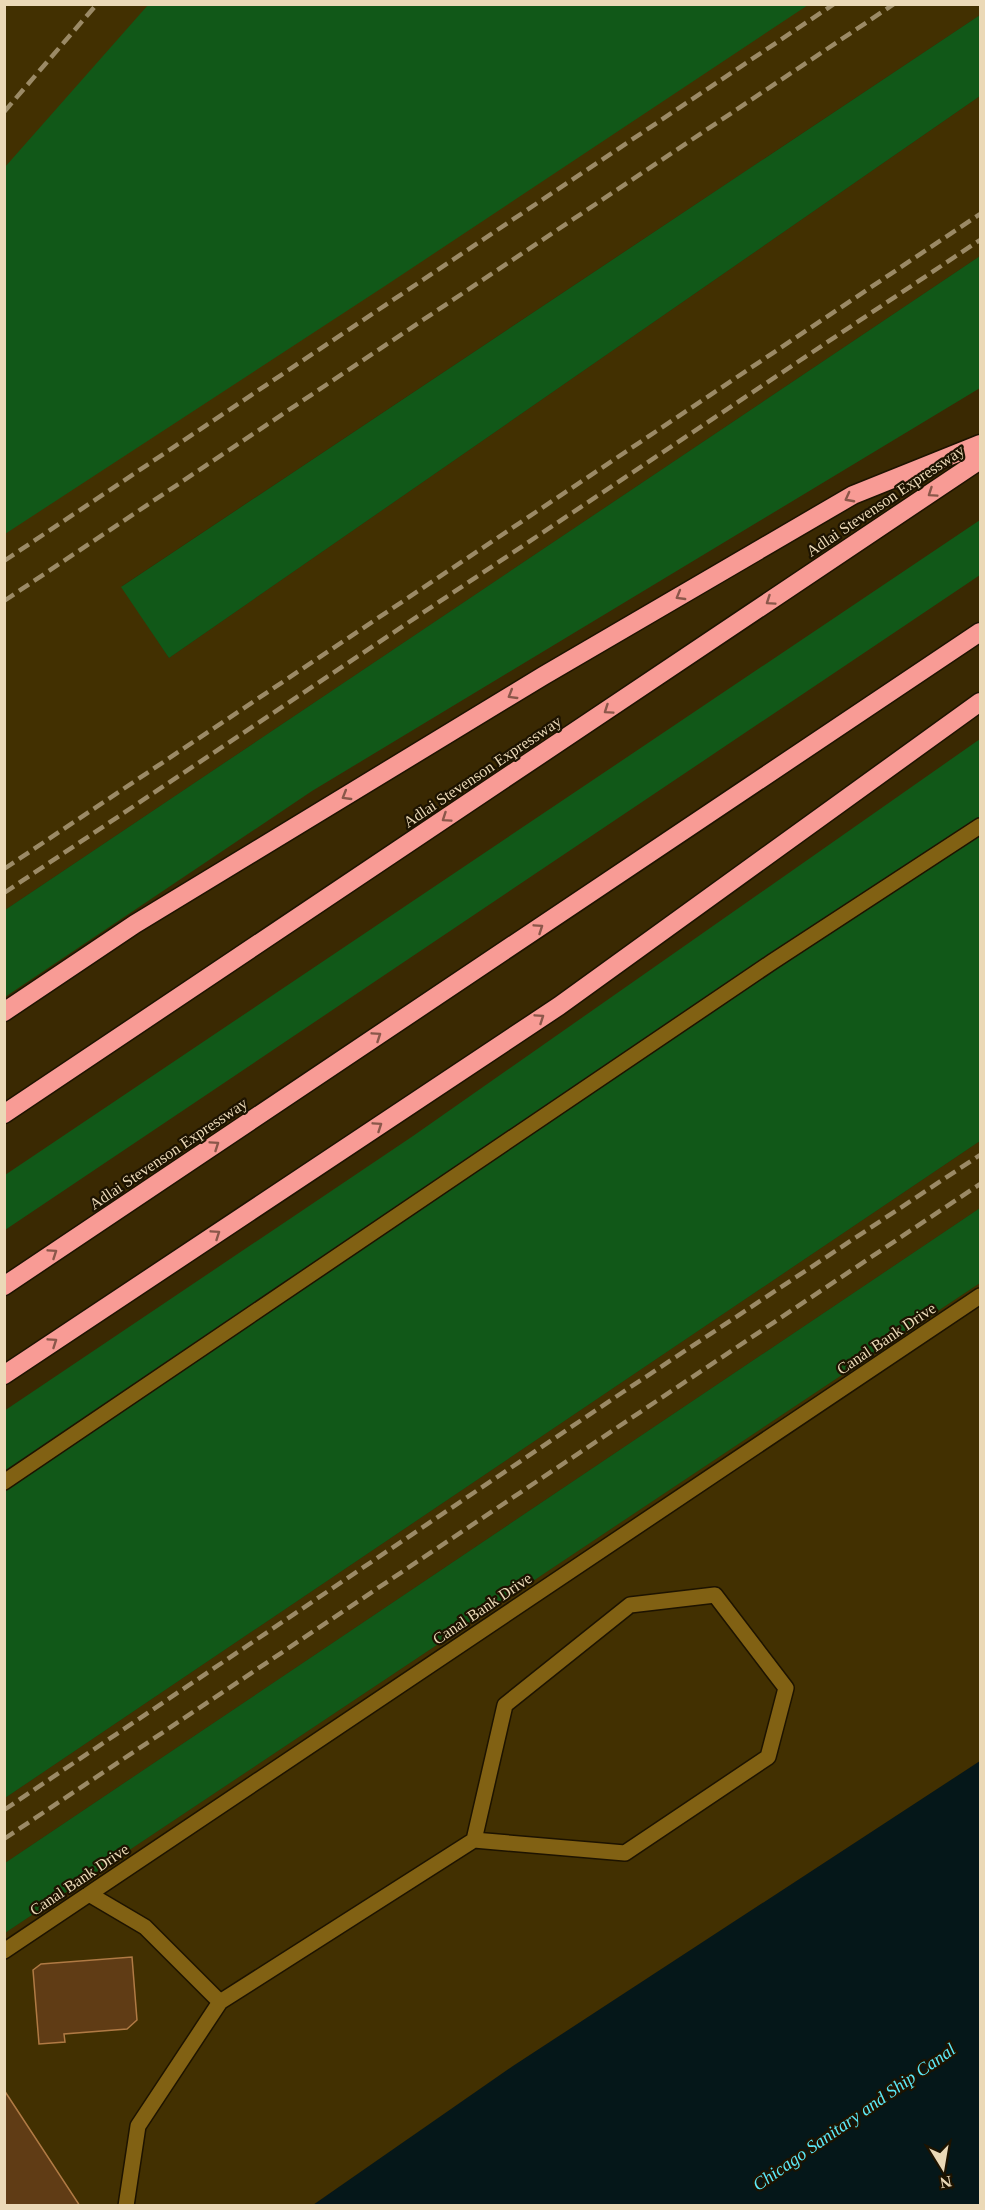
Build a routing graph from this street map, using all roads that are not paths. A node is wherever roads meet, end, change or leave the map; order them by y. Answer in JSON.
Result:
{"nodes":[{"id":1,"x":981,"y":444,"type":"edge"},
{"id":2,"x":981,"y":460,"type":"edge"},
{"id":3,"x":981,"y":632,"type":"edge"},
{"id":4,"x":981,"y":702,"type":"edge"},
{"id":5,"x":981,"y":826,"type":"edge"},
{"id":6,"x":4,"y":1012,"type":"edge"},
{"id":7,"x":4,"y":1114,"type":"edge"},
{"id":8,"x":4,"y":1286,"type":"edge"},
{"id":9,"x":981,"y":1296,"type":"edge"},
{"id":10,"x":4,"y":1375,"type":"edge"},
{"id":11,"x":4,"y":1482,"type":"edge"},
{"id":12,"x":474,"y":1840,"type":"junction"},
{"id":13,"x":89,"y":1894,"type":"junction"},
{"id":14,"x":4,"y":1951,"type":"edge"},
{"id":15,"x":220,"y":2002,"type":"junction"},
{"id":16,"x":126,"y":2205,"type":"edge"}],
"edges":[{"from":1,"to":6,"type":"highway","one_way":true},
{"from":2,"to":7,"type":"highway","name":"Adlai Stevenson Expressway","one_way":true},
{"from":8,"to":3,"type":"highway","name":"Adlai Stevenson Expressway","one_way":true},
{"from":10,"to":4,"type":"highway","one_way":true},
{"from":5,"to":11,"type":"lane"},
{"from":9,"to":13,"type":"lane","name":"Canal Bank Drive"},
{"from":12,"to":12,"type":"lane"},
{"from":12,"to":15,"type":"lane"},
{"from":13,"to":14,"type":"lane","name":"Canal Bank Drive"},
{"from":13,"to":15,"type":"lane"},
{"from":15,"to":16,"type":"lane"}]}
